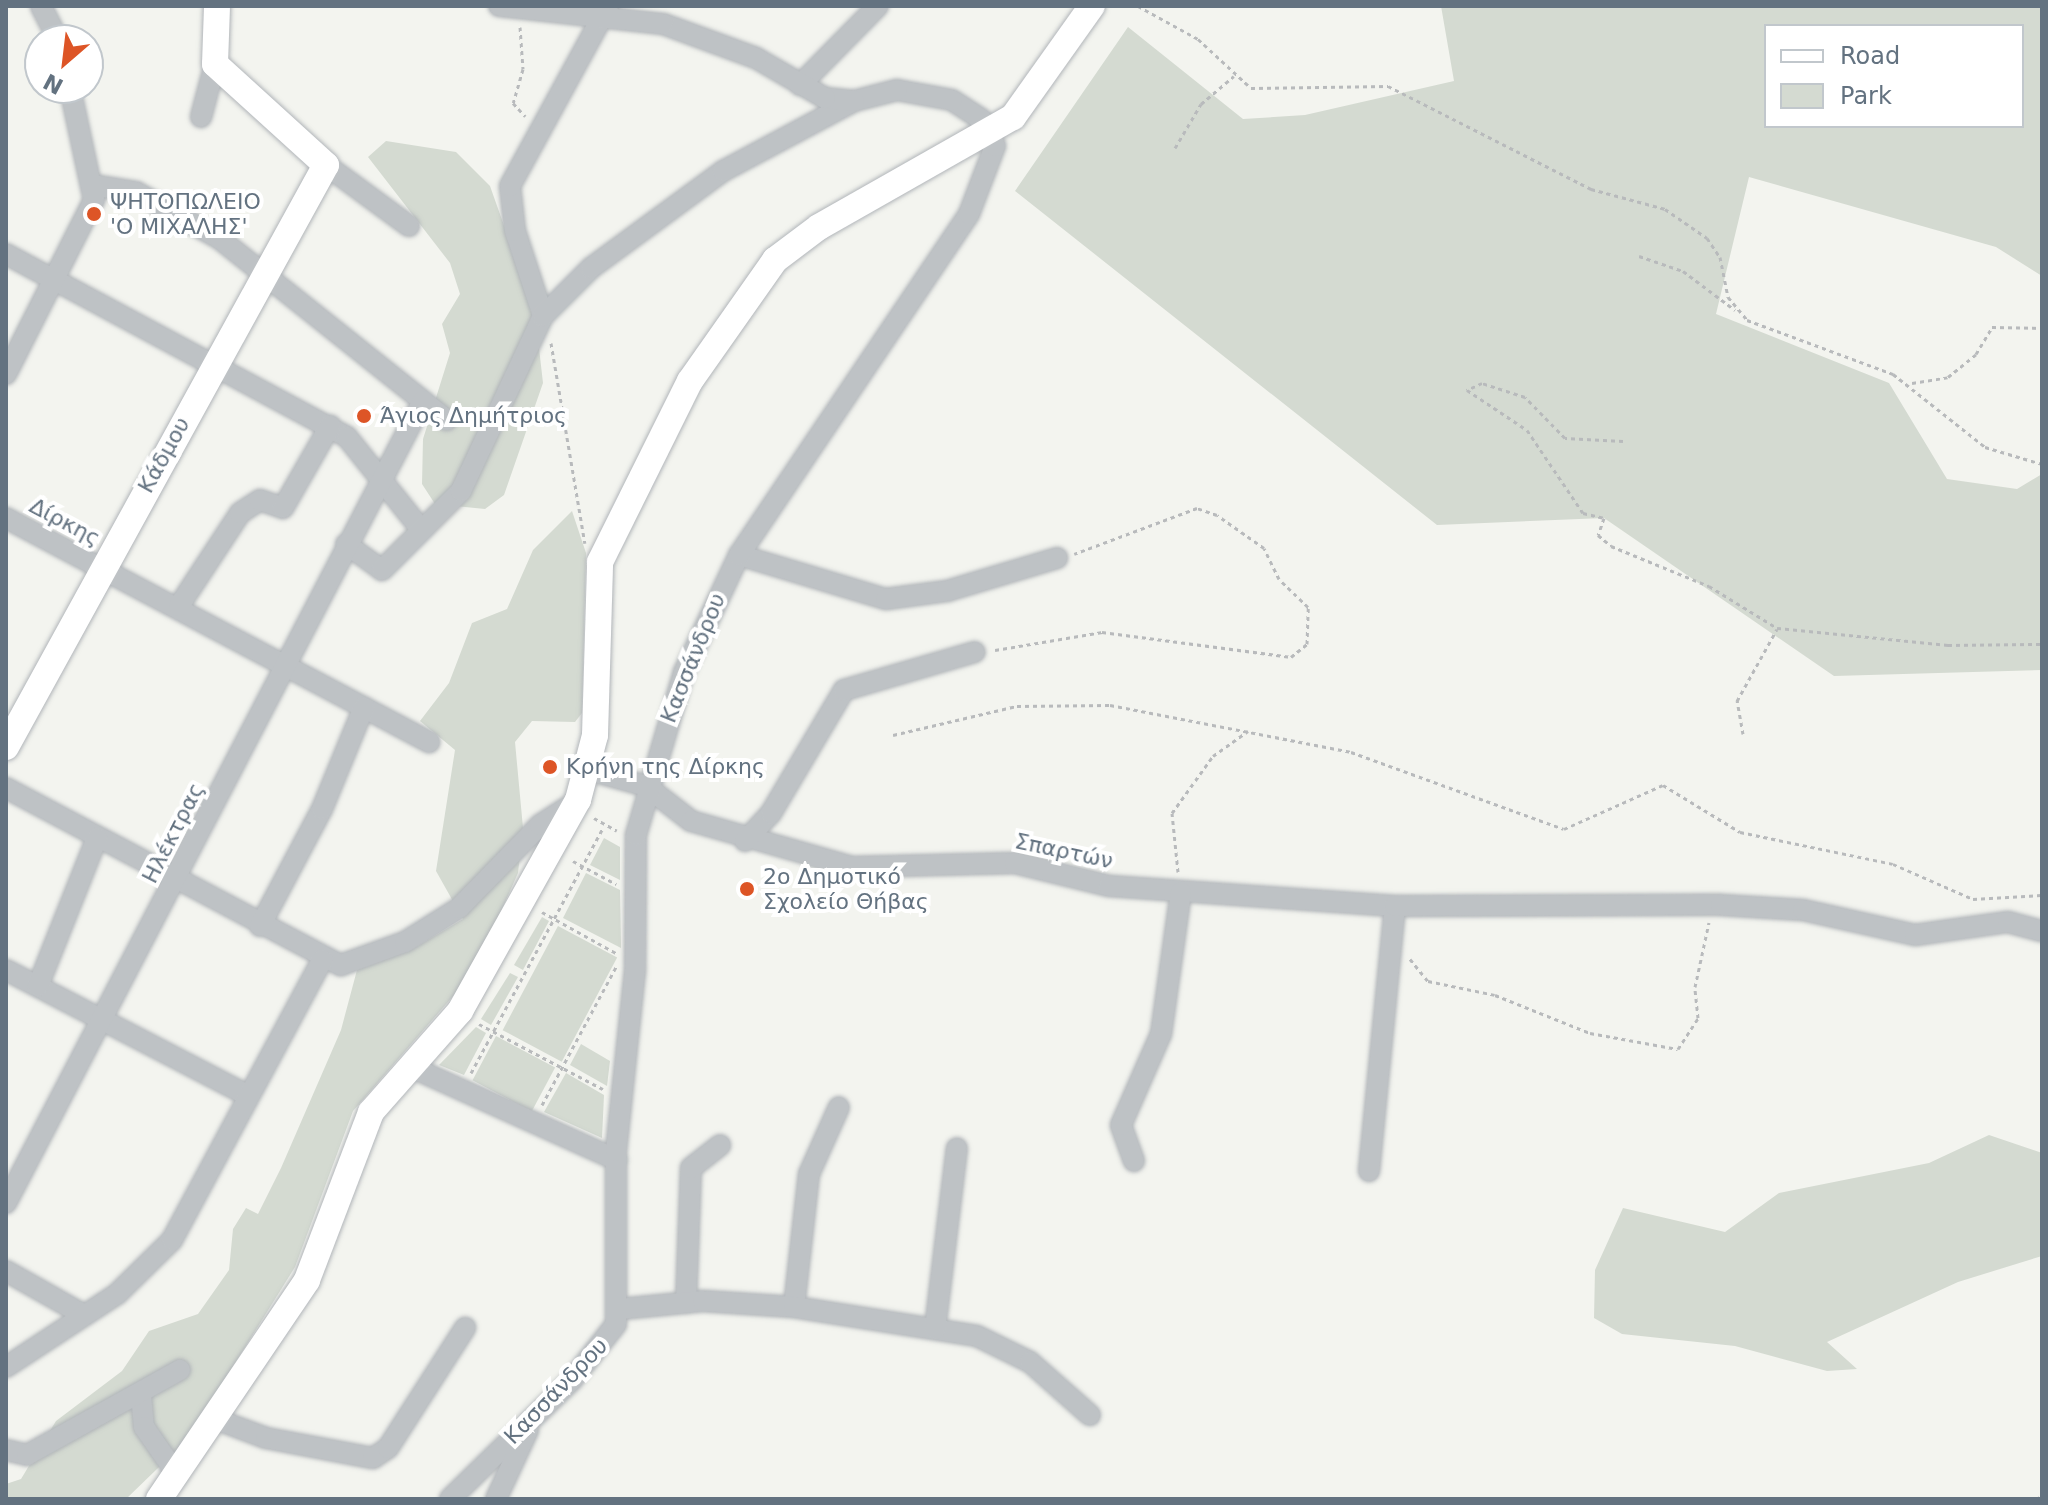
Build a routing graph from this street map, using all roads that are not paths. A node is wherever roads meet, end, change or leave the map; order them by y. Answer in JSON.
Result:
{"nodes":[{"id":1,"x":41,"y":6,"type":"edge"},
{"id":2,"x":217,"y":6,"type":"edge"},
{"id":3,"x":499,"y":6,"type":"edge"},
{"id":4,"x":878,"y":6,"type":"edge"},
{"id":5,"x":1092,"y":6,"type":"edge"},
{"id":6,"x":607,"y":11,"type":"edge"},
{"id":7,"x":522,"y":14,"type":"edge"},
{"id":8,"x":50,"y":24,"type":"edge"},
{"id":9,"x":215,"y":64,"type":"junction"},
{"id":10,"x":800,"y":85,"type":"junction"},
{"id":11,"x":854,"y":101,"type":"junction"},
{"id":12,"x":74,"y":104,"type":"edge"},
{"id":13,"x":201,"y":117,"type":"dead end"},
{"id":14,"x":992,"y":132,"type":"junction"},
{"id":15,"x":326,"y":165,"type":"junction"},
{"id":16,"x":92,"y":185,"type":"junction"},
{"id":17,"x":409,"y":226,"type":"dead end"},
{"id":18,"x":6,"y":254,"type":"edge"},
{"id":19,"x":267,"y":273,"type":"junction"},
{"id":20,"x":56,"y":280,"type":"junction"},
{"id":21,"x":543,"y":316,"type":"junction"},
{"id":22,"x":213,"y":366,"type":"junction"},
{"id":23,"x":6,"y":374,"type":"edge"},
{"id":24,"x":423,"y":401,"type":"junction"},
{"id":25,"x":447,"y":420,"type":"dead end"},
{"id":26,"x":330,"y":426,"type":"junction"},
{"id":27,"x":379,"y":483,"type":"junction"},
{"id":28,"x":6,"y":518,"type":"edge"},
{"id":29,"x":419,"y":527,"type":"junction"},
{"id":30,"x":346,"y":544,"type":"junction"},
{"id":31,"x":739,"y":555,"type":"junction"},
{"id":32,"x":1057,"y":558,"type":"road end"},
{"id":33,"x":102,"y":568,"type":"junction"},
{"id":34,"x":179,"y":606,"type":"junction"},
{"id":35,"x":975,"y":652,"type":"road end"},
{"id":36,"x":285,"y":663,"type":"junction"},
{"id":37,"x":364,"y":707,"type":"junction"},
{"id":38,"x":429,"y":742,"type":"dead end"},
{"id":39,"x":6,"y":747,"type":"edge"},
{"id":40,"x":589,"y":770,"type":"junction"},
{"id":41,"x":646,"y":786,"type":"junction"},
{"id":42,"x":6,"y":788,"type":"edge"},
{"id":43,"x":578,"y":800,"type":"junction"},
{"id":44,"x":97,"y":838,"type":"junction"},
{"id":45,"x":745,"y":841,"type":"junction"},
{"id":46,"x":177,"y":881,"type":"junction"},
{"id":47,"x":1181,"y":892,"type":"junction"},
{"id":48,"x":1395,"y":906,"type":"junction"},
{"id":49,"x":260,"y":926,"type":"junction"},
{"id":50,"x":2042,"y":931,"type":"edge"},
{"id":51,"x":322,"y":960,"type":"junction"},
{"id":52,"x":6,"y":970,"type":"edge"},
{"id":53,"x":38,"y":986,"type":"junction"},
{"id":54,"x":102,"y":1019,"type":"junction"},
{"id":55,"x":411,"y":1067,"type":"junction"},
{"id":56,"x":247,"y":1095,"type":"junction"},
{"id":57,"x":839,"y":1107,"type":"dead end"},
{"id":58,"x":720,"y":1145,"type":"dead end"},
{"id":59,"x":957,"y":1148,"type":"dead end"},
{"id":60,"x":617,"y":1160,"type":"junction"},
{"id":61,"x":1134,"y":1161,"type":"dead end"},
{"id":62,"x":1369,"y":1171,"type":"dead end"},
{"id":63,"x":6,"y":1203,"type":"edge"},
{"id":64,"x":6,"y":1271,"type":"edge"},
{"id":65,"x":686,"y":1303,"type":"junction"},
{"id":66,"x":794,"y":1307,"type":"junction"},
{"id":67,"x":620,"y":1309,"type":"junction"},
{"id":68,"x":84,"y":1315,"type":"junction"},
{"id":69,"x":465,"y":1328,"type":"dead end"},
{"id":70,"x":935,"y":1329,"type":"junction"},
{"id":71,"x":6,"y":1367,"type":"edge"},
{"id":72,"x":180,"y":1370,"type":"dead end"},
{"id":73,"x":141,"y":1394,"type":"junction"},
{"id":74,"x":1090,"y":1415,"type":"dead end"},
{"id":75,"x":535,"y":1416,"type":"junction"},
{"id":76,"x":218,"y":1420,"type":"junction"},
{"id":77,"x":11,"y":1452,"type":"edge"},
{"id":78,"x":178,"y":1476,"type":"junction"},
{"id":79,"x":159,"y":1499,"type":"edge"},
{"id":80,"x":450,"y":1499,"type":"edge"},
{"id":81,"x":496,"y":1499,"type":"edge"}],
"edges":[{"from":1,"to":8,"type":"street"},
{"from":2,"to":9,"type":"main road"},
{"from":3,"to":7,"type":"street"},
{"from":4,"to":10,"type":"street"},
{"from":5,"to":14,"type":"main road"},
{"from":6,"to":7,"type":"street"},
{"from":6,"to":10,"type":"street"},
{"from":6,"to":21,"type":"street"},
{"from":9,"to":13,"type":"street"},
{"from":9,"to":15,"type":"main road"},
{"from":10,"to":11,"type":"street"},
{"from":11,"to":14,"type":"street"},
{"from":11,"to":21,"type":"street"},
{"from":12,"to":16,"type":"street"},
{"from":14,"to":31,"type":"street","name":"Κασσάνδρου"},
{"from":14,"to":40,"type":"main road"},
{"from":15,"to":17,"type":"street"},
{"from":15,"to":19,"type":"main road","name":"Κάδμου"},
{"from":16,"to":19,"type":"street"},
{"from":16,"to":20,"type":"street"},
{"from":18,"to":20,"type":"street"},
{"from":19,"to":22,"type":"main road","name":"Κάδμου"},
{"from":19,"to":24,"type":"street"},
{"from":20,"to":22,"type":"street"},
{"from":20,"to":23,"type":"street"},
{"from":21,"to":29,"type":"street"},
{"from":22,"to":26,"type":"street"},
{"from":22,"to":33,"type":"main road","name":"Κάδμου"},
{"from":24,"to":25,"type":"street"},
{"from":24,"to":27,"type":"street","name":"Ηλέκτρας"},
{"from":26,"to":27,"type":"street"},
{"from":26,"to":34,"type":"street"},
{"from":27,"to":29,"type":"street"},
{"from":27,"to":30,"type":"street","name":"Ηλέκτρας"},
{"from":28,"to":33,"type":"street","name":"Δίρκης"},
{"from":29,"to":30,"type":"street"},
{"from":30,"to":36,"type":"street","name":"Ηλέκτρας"},
{"from":31,"to":32,"type":"street"},
{"from":31,"to":41,"type":"street","name":"Κασσάνδρου"},
{"from":33,"to":34,"type":"street","name":"Δίρκης"},
{"from":33,"to":39,"type":"main road","name":"Κάδμου"},
{"from":34,"to":36,"type":"street","name":"Δίρκης"},
{"from":35,"to":45,"type":"street"},
{"from":36,"to":37,"type":"street","name":"Δίρκης"},
{"from":36,"to":46,"type":"street","name":"Ηλέκτρας"},
{"from":37,"to":38,"type":"street","name":"Δίρκης"},
{"from":37,"to":49,"type":"street"},
{"from":40,"to":41,"type":"street"},
{"from":40,"to":43,"type":"main road"},
{"from":41,"to":45,"type":"street","name":"Σπαρτών"},
{"from":41,"to":60,"type":"street","name":"Κασσάνδρου"},
{"from":42,"to":44,"type":"street"},
{"from":43,"to":51,"type":"street"},
{"from":43,"to":55,"type":"main road"},
{"from":44,"to":46,"type":"street"},
{"from":44,"to":53,"type":"street"},
{"from":45,"to":47,"type":"street","name":"Σπαρτών"},
{"from":46,"to":49,"type":"street"},
{"from":46,"to":54,"type":"street","name":"Ηλέκτρας"},
{"from":47,"to":48,"type":"street","name":"Σπαρτών"},
{"from":47,"to":61,"type":"street"},
{"from":48,"to":50,"type":"street","name":"Σπαρτών"},
{"from":48,"to":62,"type":"street"},
{"from":49,"to":51,"type":"street"},
{"from":51,"to":56,"type":"street"},
{"from":52,"to":53,"type":"street"},
{"from":53,"to":54,"type":"street"},
{"from":54,"to":56,"type":"street"},
{"from":54,"to":63,"type":"street","name":"Ηλέκτρας"},
{"from":55,"to":60,"type":"street"},
{"from":55,"to":76,"type":"main road"},
{"from":56,"to":68,"type":"street"},
{"from":57,"to":66,"type":"street"},
{"from":58,"to":65,"type":"street"},
{"from":59,"to":70,"type":"street"},
{"from":60,"to":67,"type":"street","name":"Κασσάνδρου"},
{"from":64,"to":68,"type":"street"},
{"from":65,"to":66,"type":"street"},
{"from":65,"to":67,"type":"street"},
{"from":66,"to":70,"type":"street"},
{"from":67,"to":75,"type":"street","name":"Κασσάνδρου"},
{"from":68,"to":71,"type":"street"},
{"from":69,"to":76,"type":"street"},
{"from":70,"to":74,"type":"street"},
{"from":72,"to":73,"type":"street"},
{"from":73,"to":77,"type":"street"},
{"from":73,"to":78,"type":"street"},
{"from":75,"to":80,"type":"street","name":"Κασσάνδρου"},
{"from":75,"to":81,"type":"street"},
{"from":76,"to":78,"type":"main road"},
{"from":78,"to":79,"type":"main road"}]}
